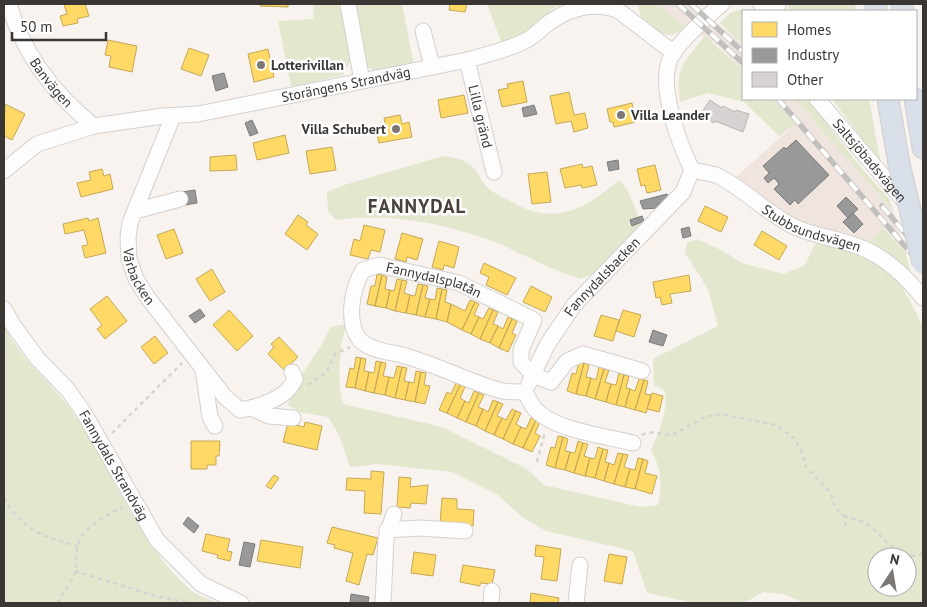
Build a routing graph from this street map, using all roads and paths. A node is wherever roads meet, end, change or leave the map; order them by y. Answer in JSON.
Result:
{"nodes":[{"id":1,"x":9,"y":4,"type":"edge"},
{"id":2,"x":348,"y":4,"type":"edge"},
{"id":3,"x":722,"y":4,"type":"edge"},
{"id":4,"x":627,"y":10,"type":"edge"},
{"id":5,"x":423,"y":30,"type":"dead end"},
{"id":6,"x":674,"y":53,"type":"junction"},
{"id":7,"x":467,"y":60,"type":"junction"},
{"id":8,"x":432,"y":66,"type":"junction"},
{"id":9,"x":362,"y":81,"type":"junction"},
{"id":10,"x":818,"y":100,"type":"edge"},
{"id":11,"x":888,"y":100,"type":"edge"},
{"id":12,"x":915,"y":100,"type":"edge"},
{"id":13,"x":172,"y":116,"type":"junction"},
{"id":14,"x":94,"y":126,"type":"junction"},
{"id":15,"x":923,"y":148,"type":"edge"},
{"id":16,"x":692,"y":170,"type":"junction"},
{"id":17,"x":4,"y":171,"type":"edge"},
{"id":18,"x":494,"y":172,"type":"dead end"},
{"id":19,"x":180,"y":199,"type":"dead end"},
{"id":20,"x":135,"y":211,"type":"junction"},
{"id":21,"x":923,"y":222,"type":"edge"},
{"id":22,"x":923,"y":263,"type":"edge"},
{"id":23,"x":923,"y":298,"type":"edge"},
{"id":24,"x":4,"y":309,"type":"edge"},
{"id":25,"x":360,"y":340,"type":"junction"},
{"id":26,"x":191,"y":353,"type":"junction"},
{"id":27,"x":203,"y":368,"type":"junction"},
{"id":28,"x":642,"y":371,"type":"dead end"},
{"id":29,"x":292,"y":372,"type":"dead end"},
{"id":30,"x":533,"y":376,"type":"junction"},
{"id":31,"x":302,"y":389,"type":"dead end"},
{"id":32,"x":525,"y":392,"type":"junction"},
{"id":33,"x":246,"y":409,"type":"junction"},
{"id":34,"x":293,"y":418,"type":"dead end"},
{"id":35,"x":549,"y":418,"type":"junction"},
{"id":36,"x":214,"y":426,"type":"dead end"},
{"id":37,"x":648,"y":432,"type":"dead end"},
{"id":38,"x":102,"y":443,"type":"junction"},
{"id":39,"x":633,"y":443,"type":"dead end"},
{"id":40,"x":537,"y":462,"type":"dead end"},
{"id":41,"x":4,"y":498,"type":"edge"},
{"id":42,"x":133,"y":500,"type":"junction"},
{"id":43,"x":394,"y":514,"type":"dead end"},
{"id":44,"x":844,"y":516,"type":"junction"},
{"id":45,"x":387,"y":530,"type":"junction"},
{"id":46,"x":847,"y":530,"type":"dead end"},
{"id":47,"x":465,"y":531,"type":"dead end"},
{"id":48,"x":77,"y":546,"type":"junction"},
{"id":49,"x":923,"y":553,"type":"edge"},
{"id":50,"x":580,"y":566,"type":"dead end"},
{"id":51,"x":76,"y":571,"type":"junction"},
{"id":52,"x":58,"y":603,"type":"edge"},
{"id":53,"x":188,"y":603,"type":"edge"},
{"id":54,"x":241,"y":603,"type":"edge"},
{"id":55,"x":383,"y":603,"type":"edge"},
{"id":56,"x":576,"y":603,"type":"edge"}],
"edges":[{"from":1,"to":14,"type":"street","name":"Banvägen"},
{"from":2,"to":9,"type":"street"},
{"from":3,"to":6,"type":"street"},
{"from":4,"to":6,"type":"street","name":"Storängens Strandväg"},
{"from":4,"to":7,"type":"street","name":"Storängens Strandväg"},
{"from":5,"to":8,"type":"street"},
{"from":6,"to":16,"type":"street"},
{"from":7,"to":8,"type":"street","name":"Storängens Strandväg"},
{"from":7,"to":18,"type":"street","name":"Lilla gränd"},
{"from":8,"to":9,"type":"street","name":"Storängens Strandväg"},
{"from":9,"to":13,"type":"street","name":"Storängens Strandväg"},
{"from":10,"to":21,"type":"street","name":"Saltsjöbadsvägen"},
{"from":11,"to":22,"type":"highway","bridge":true},
{"from":12,"to":15,"type":"highway"},
{"from":13,"to":14,"type":"street","name":"Storängens Strandväg"},
{"from":13,"to":20,"type":"street","name":"Vårbacken"},
{"from":14,"to":17,"type":"street","name":"Storängens Strandväg"},
{"from":16,"to":23,"type":"street","name":"Stubbsundsvägen"},
{"from":16,"to":30,"type":"street","name":"Fannydalsbacken"},
{"from":19,"to":20,"type":"street"},
{"from":20,"to":26,"type":"street","name":"Vårbacken"},
{"from":24,"to":38,"type":"street","name":"Fannydals Strandväg"},
{"from":25,"to":30,"type":"street","name":"Fannydalsplatån"},
{"from":25,"to":31,"type":"path"},
{"from":25,"to":32,"type":"street"},
{"from":26,"to":27,"type":"street","name":"Vårbacken"},
{"from":26,"to":38,"type":"path"},
{"from":27,"to":33,"type":"street","name":"Vårbacken"},
{"from":27,"to":36,"type":"street"},
{"from":28,"to":30,"type":"street"},
{"from":29,"to":33,"type":"street"},
{"from":30,"to":32,"type":"street","name":"Fannydalsbacken"},
{"from":32,"to":35,"type":"street"},
{"from":33,"to":34,"type":"street"},
{"from":35,"to":39,"type":"street"},
{"from":35,"to":40,"type":"path"},
{"from":37,"to":44,"type":"path"},
{"from":38,"to":42,"type":"street","name":"Fannydals Strandväg"},
{"from":41,"to":48,"type":"path"},
{"from":42,"to":48,"type":"path"},
{"from":42,"to":54,"type":"street","name":"Fannydals Strandväg"},
{"from":43,"to":45,"type":"street"},
{"from":44,"to":46,"type":"path"},
{"from":44,"to":49,"type":"path"},
{"from":45,"to":47,"type":"street"},
{"from":45,"to":55,"type":"street"},
{"from":48,"to":51,"type":"path"},
{"from":50,"to":56,"type":"street"},
{"from":51,"to":52,"type":"path"},
{"from":51,"to":53,"type":"path"}]}
